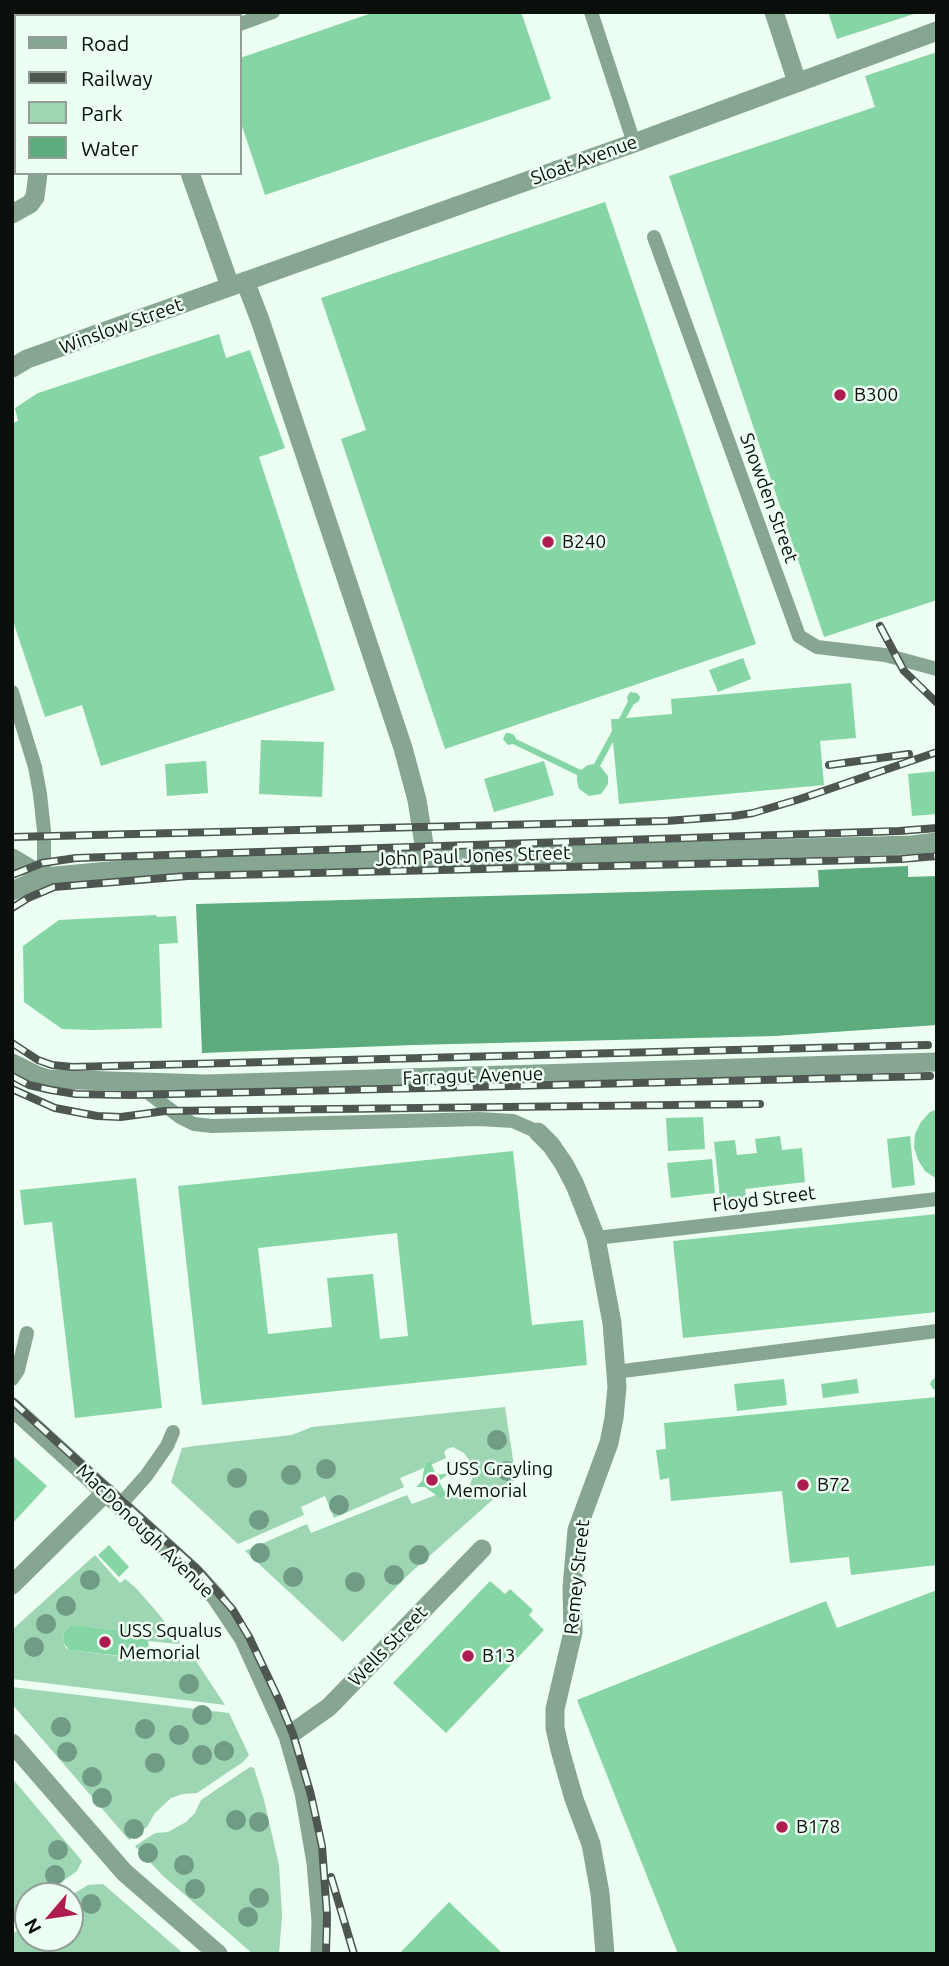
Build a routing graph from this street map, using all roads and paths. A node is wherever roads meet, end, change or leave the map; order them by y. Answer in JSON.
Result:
{"nodes":[{"id":1,"x":273,"y":12,"type":"edge"},
{"id":2,"x":591,"y":12,"type":"edge"},
{"id":3,"x":774,"y":12,"type":"edge"},
{"id":4,"x":242,"y":23,"type":"edge"},
{"id":5,"x":937,"y":31,"type":"edge"},
{"id":6,"x":797,"y":82,"type":"junction"},
{"id":7,"x":634,"y":143,"type":"junction"},
{"id":8,"x":38,"y":175,"type":"edge"},
{"id":9,"x":191,"y":175,"type":"edge"},
{"id":10,"x":12,"y":214,"type":"edge"},
{"id":11,"x":654,"y":237,"type":"dead end"},
{"id":12,"x":237,"y":284,"type":"junction"},
{"id":13,"x":12,"y":368,"type":"edge"},
{"id":14,"x":937,"y":669,"type":"edge"},
{"id":15,"x":12,"y":692,"type":"edge"},
{"id":16,"x":937,"y":842,"type":"edge"},
{"id":17,"x":426,"y":857,"type":"junction"},
{"id":18,"x":12,"y":858,"type":"edge"},
{"id":19,"x":44,"y":877,"type":"junction"},
{"id":20,"x":12,"y":891,"type":"edge"},
{"id":21,"x":937,"y":1062,"type":"edge"},
{"id":22,"x":12,"y":1063,"type":"edge"},
{"id":23,"x":133,"y":1081,"type":"junction"},
{"id":24,"x":538,"y":1132,"type":"joint"},
{"id":25,"x":937,"y":1199,"type":"edge"},
{"id":26,"x":596,"y":1237,"type":"junction"},
{"id":27,"x":937,"y":1331,"type":"edge"},
{"id":28,"x":27,"y":1333,"type":"dead end"},
{"id":29,"x":615,"y":1372,"type":"junction"},
{"id":30,"x":12,"y":1379,"type":"edge"},
{"id":31,"x":12,"y":1407,"type":"edge"},
{"id":32,"x":173,"y":1432,"type":"dead end"},
{"id":33,"x":106,"y":1492,"type":"junction"},
{"id":34,"x":120,"y":1505,"type":"junction"},
{"id":35,"x":482,"y":1549,"type":"dead end"},
{"id":36,"x":12,"y":1585,"type":"edge"},
{"id":37,"x":288,"y":1737,"type":"junction"},
{"id":38,"x":12,"y":1743,"type":"edge"},
{"id":39,"x":218,"y":1954,"type":"edge"},
{"id":40,"x":320,"y":1954,"type":"edge"},
{"id":41,"x":605,"y":1954,"type":"edge"}],
"edges":[{"from":1,"to":4,"type":"lane"},
{"from":2,"to":7,"type":"lane"},
{"from":3,"to":6,"type":"street"},
{"from":5,"to":6,"type":"street","name":"Sloat Avenue"},
{"from":6,"to":7,"type":"street","name":"Sloat Avenue"},
{"from":7,"to":12,"type":"street","name":"Sloat Avenue"},
{"from":8,"to":10,"type":"street"},
{"from":9,"to":12,"type":"street"},
{"from":11,"to":14,"type":"lane","name":"Snowden Street"},
{"from":12,"to":13,"type":"street","name":"Winslow Street"},
{"from":12,"to":17,"type":"street"},
{"from":15,"to":19,"type":"lane"},
{"from":16,"to":17,"type":"street","name":"John Paul Jones Street"},
{"from":17,"to":19,"type":"street","name":"John Paul Jones Street"},
{"from":18,"to":19,"type":"street"},
{"from":19,"to":20,"type":"street","name":"John Paul Jones Street"},
{"from":21,"to":23,"type":"street","name":"Farragut Avenue"},
{"from":22,"to":23,"type":"street","name":"Farragut Avenue"},
{"from":23,"to":24,"type":"lane"},
{"from":24,"to":26,"type":"street","name":"Remey Street"},
{"from":25,"to":26,"type":"lane","name":"Floyd Street"},
{"from":26,"to":29,"type":"street","name":"Remey Street"},
{"from":27,"to":29,"type":"lane"},
{"from":28,"to":30,"type":"lane"},
{"from":29,"to":41,"type":"street","name":"Remey Street"},
{"from":31,"to":33,"type":"street","name":"MacDonough Avenue"},
{"from":32,"to":34,"type":"lane"},
{"from":33,"to":34,"type":"street","name":"MacDonough Avenue"},
{"from":33,"to":36,"type":"street"},
{"from":34,"to":37,"type":"street","name":"MacDonough Avenue"},
{"from":35,"to":37,"type":"street","name":"Wells Street"},
{"from":37,"to":40,"type":"street","name":"MacDonough Avenue"},
{"from":38,"to":39,"type":"street"}]}
